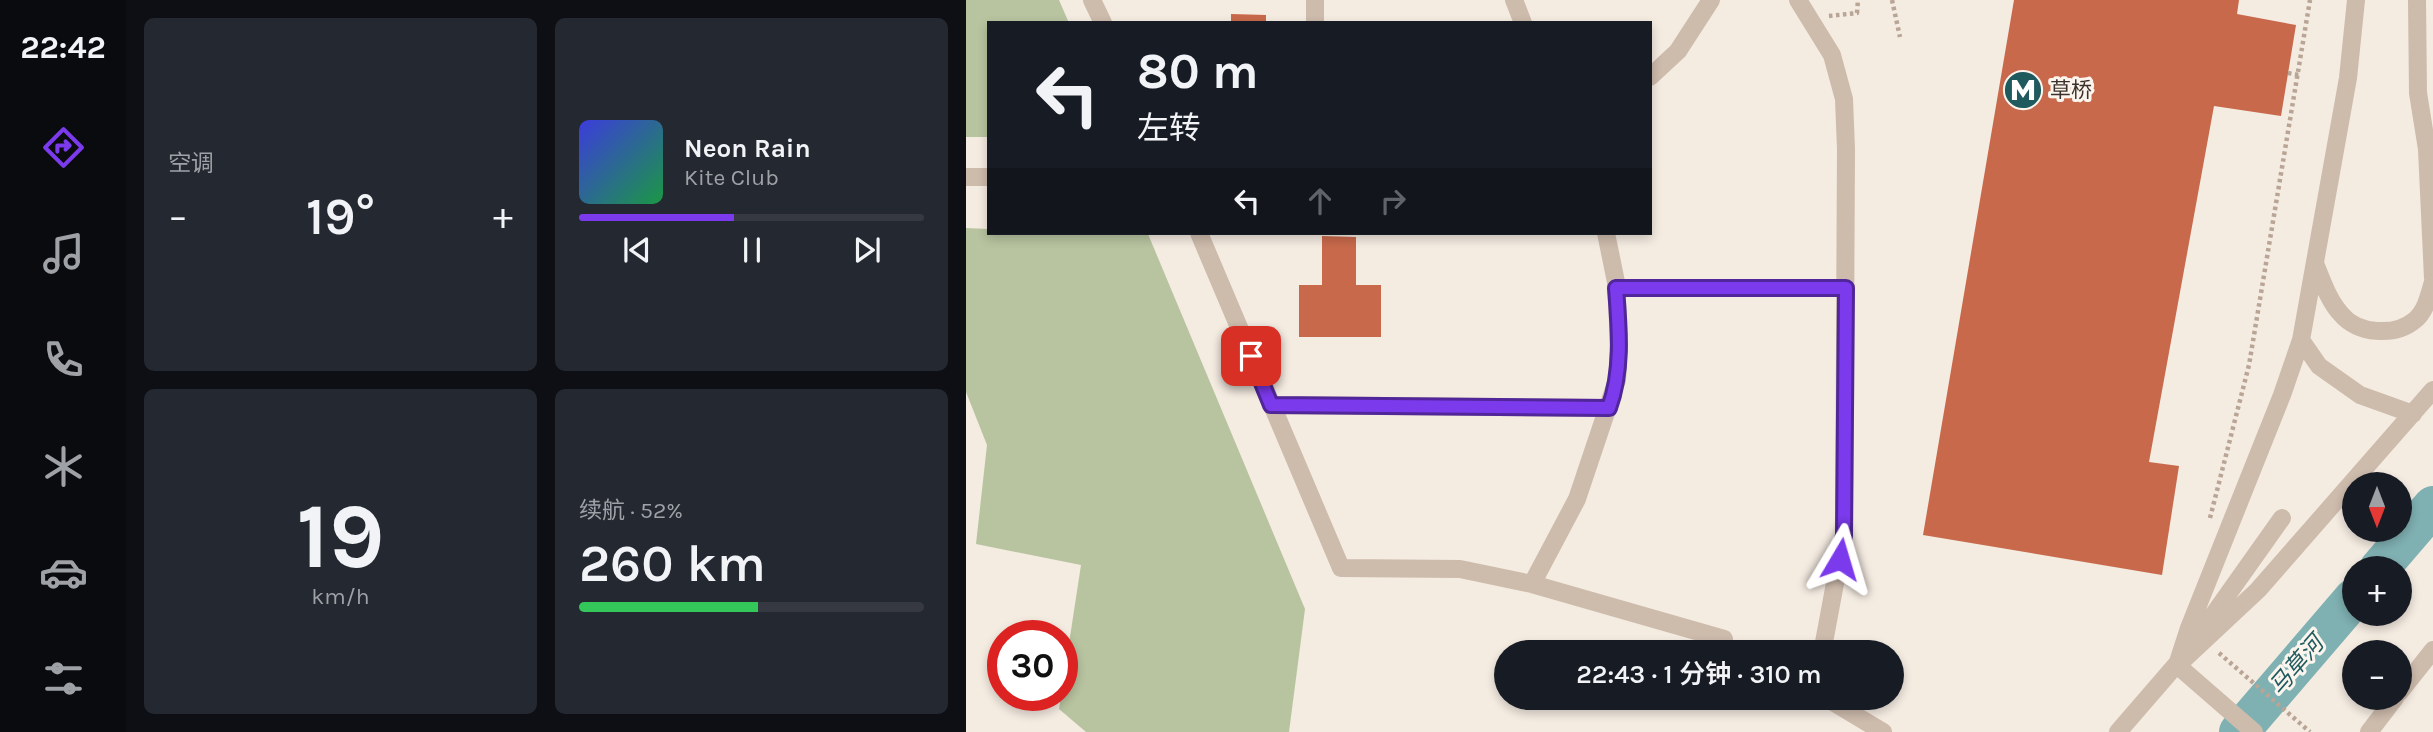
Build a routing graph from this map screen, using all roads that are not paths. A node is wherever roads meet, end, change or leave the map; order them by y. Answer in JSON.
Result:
{"nodes":[{"id":1,"x":1092,"y":0,"type":"edge"},
{"id":2,"x":1315,"y":0,"type":"edge"},
{"id":3,"x":1514,"y":0,"type":"edge"},
{"id":4,"x":1711,"y":0,"type":"edge"},
{"id":5,"x":1798,"y":0,"type":"edge"},
{"id":6,"x":2356,"y":0,"type":"edge"},
{"id":7,"x":2417,"y":0,"type":"edge"},
{"id":8,"x":1102,"y":21,"type":"edge"},
{"id":9,"x":1315,"y":21,"type":"edge"},
{"id":10,"x":1522,"y":21,"type":"edge"},
{"id":11,"x":1652,"y":75,"type":"edge"},
{"id":12,"x":966,"y":177,"type":"edge"},
{"id":13,"x":987,"y":177,"type":"edge"},
{"id":14,"x":1200,"y":235,"type":"edge"},
{"id":15,"x":1606,"y":235,"type":"edge"},
{"id":16,"x":2316,"y":267,"type":"junction"},
{"id":17,"x":2433,"y":280,"type":"edge"},
{"id":18,"x":1616,"y":288,"type":"junction"},
{"id":19,"x":1846,"y":288,"type":"junction"},
{"id":20,"x":2301,"y":340,"type":"junction"},
{"id":21,"x":2433,"y":390,"type":"edge"},
{"id":22,"x":1271,"y":405,"type":"junction"},
{"id":23,"x":1609,"y":408,"type":"junction"},
{"id":24,"x":2413,"y":414,"type":"junction"},
{"id":25,"x":2282,"y":518,"type":"dead end"},
{"id":26,"x":1532,"y":584,"type":"junction"},
{"id":27,"x":1724,"y":639,"type":"dead end"},
{"id":28,"x":1824,"y":640,"type":"edge"},
{"id":29,"x":2433,"y":650,"type":"edge"},
{"id":30,"x":2177,"y":665,"type":"junction"},
{"id":31,"x":2412,"y":677,"type":"edge"},
{"id":32,"x":1845,"y":710,"type":"edge"},
{"id":33,"x":2385,"y":710,"type":"edge"},
{"id":34,"x":1883,"y":732,"type":"edge"},
{"id":35,"x":2118,"y":732,"type":"edge"},
{"id":36,"x":2254,"y":732,"type":"edge"},
{"id":37,"x":2368,"y":732,"type":"edge"}],
"edges":[{"from":1,"to":8,"type":"street"},
{"from":2,"to":9,"type":"street"},
{"from":3,"to":10,"type":"street"},
{"from":4,"to":11,"type":"street"},
{"from":5,"to":19,"type":"street"},
{"from":6,"to":16,"type":"street"},
{"from":7,"to":17,"type":"street"},
{"from":12,"to":13,"type":"street"},
{"from":14,"to":22,"type":"street"},
{"from":15,"to":18,"type":"street"},
{"from":16,"to":17,"type":"street"},
{"from":16,"to":20,"type":"street"},
{"from":18,"to":19,"type":"street"},
{"from":18,"to":23,"type":"street"},
{"from":19,"to":28,"type":"street"},
{"from":20,"to":24,"type":"street"},
{"from":20,"to":30,"type":"street"},
{"from":21,"to":24,"type":"street"},
{"from":22,"to":23,"type":"street"},
{"from":22,"to":26,"type":"street"},
{"from":23,"to":26,"type":"street"},
{"from":24,"to":30,"type":"street"},
{"from":25,"to":30,"type":"street"},
{"from":26,"to":27,"type":"street"},
{"from":29,"to":31,"type":"street"},
{"from":30,"to":35,"type":"street"},
{"from":30,"to":36,"type":"street"},
{"from":32,"to":34,"type":"street"},
{"from":33,"to":37,"type":"street"}]}
